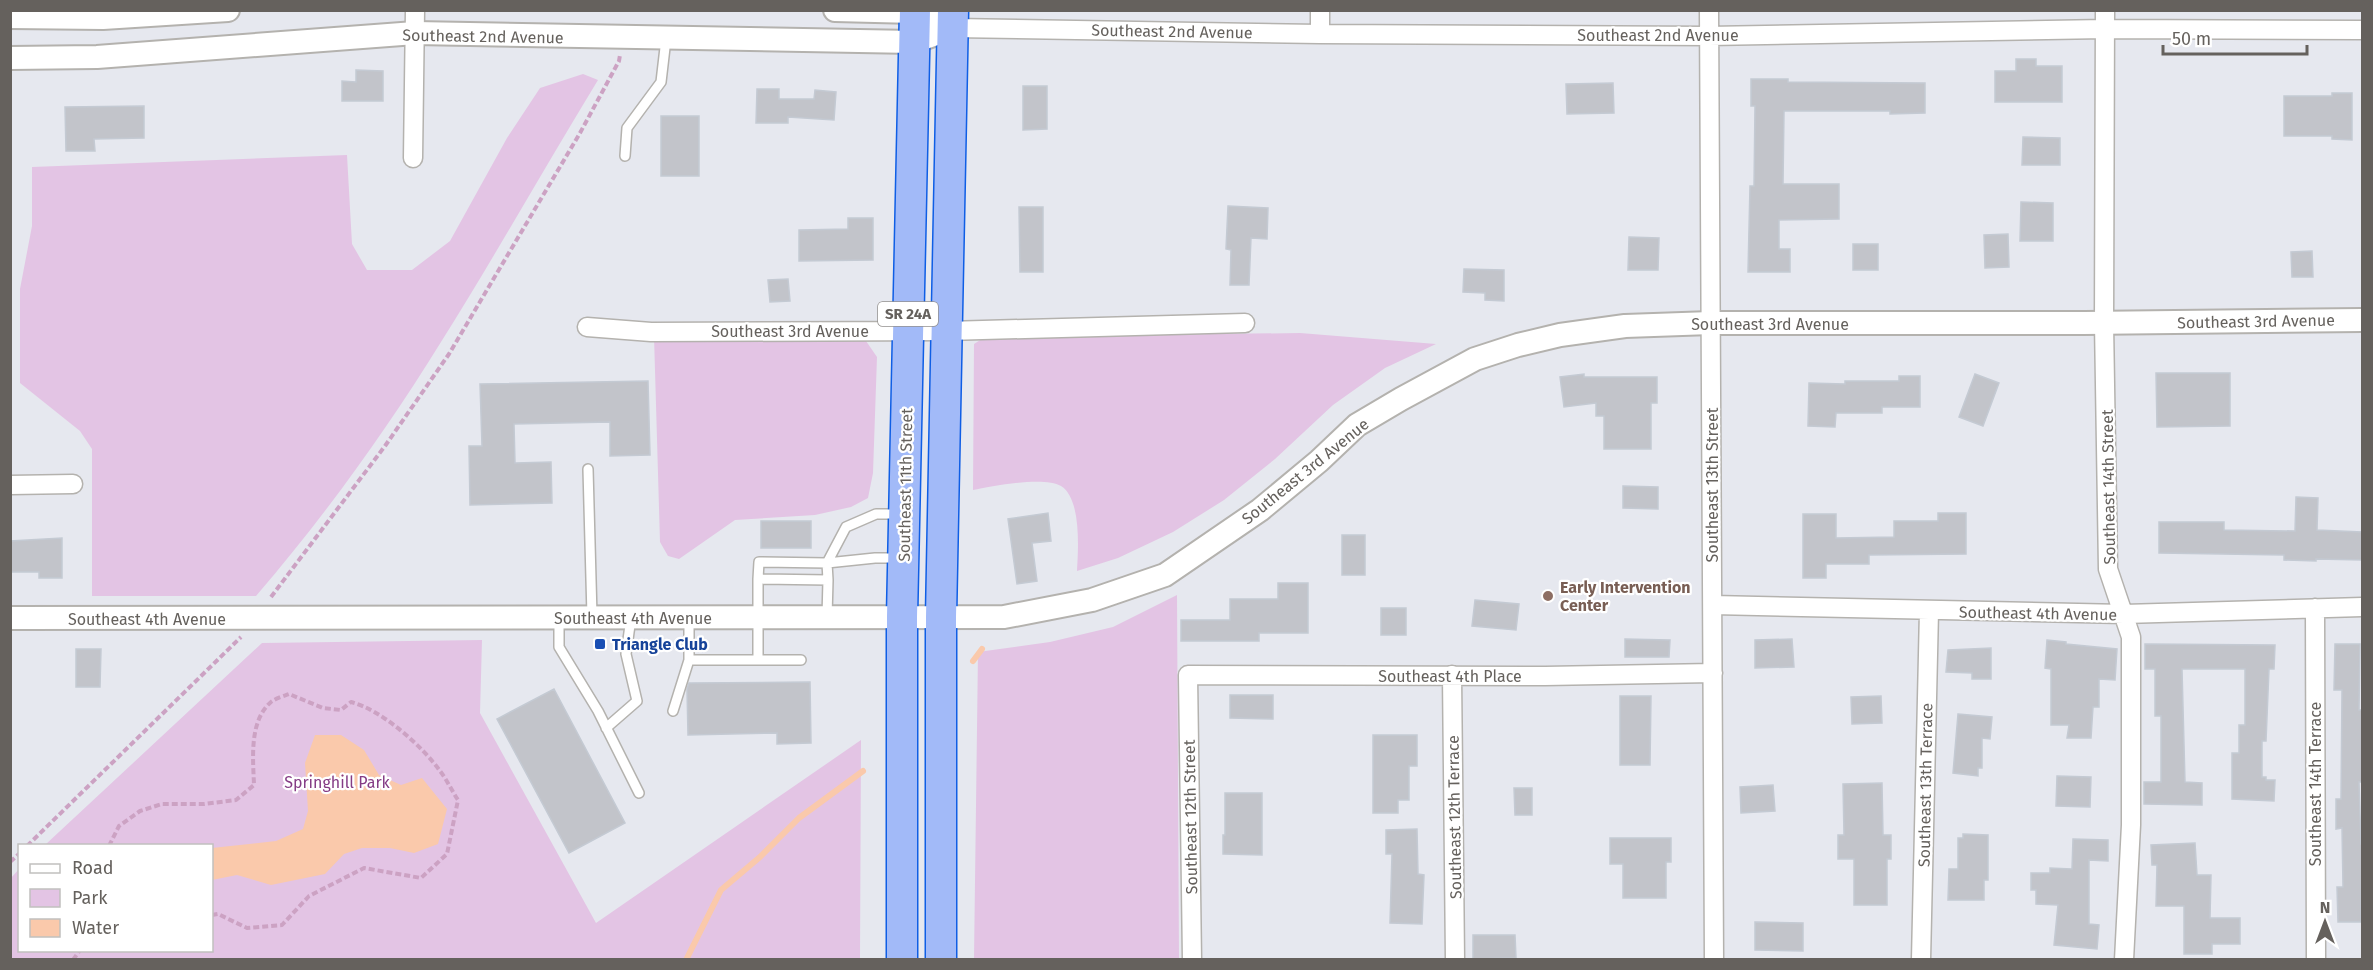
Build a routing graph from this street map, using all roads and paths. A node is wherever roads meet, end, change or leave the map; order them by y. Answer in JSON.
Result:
{"nodes":[{"id":1,"x":228,"y":10,"type":"edge"},
{"id":2,"x":415,"y":10,"type":"edge"},
{"id":3,"x":835,"y":10,"type":"edge"},
{"id":4,"x":1320,"y":10,"type":"edge"},
{"id":5,"x":1709,"y":10,"type":"edge"},
{"id":6,"x":2105,"y":10,"type":"edge"},
{"id":7,"x":915,"y":11,"type":"edge"},
{"id":8,"x":10,"y":17,"type":"edge"},
{"id":9,"x":953,"y":19,"type":"edge"},
{"id":10,"x":2105,"y":29,"type":"junction"},
{"id":11,"x":2362,"y":30,"type":"edge"},
{"id":12,"x":415,"y":33,"type":"junction"},
{"id":13,"x":1320,"y":34,"type":"junction"},
{"id":14,"x":1709,"y":36,"type":"junction"},
{"id":15,"x":666,"y":39,"type":"junction"},
{"id":16,"x":914,"y":42,"type":"junction"},
{"id":17,"x":620,"y":54,"type":"dead end"},
{"id":18,"x":10,"y":58,"type":"edge"},
{"id":19,"x":625,"y":156,"type":"dead end"},
{"id":20,"x":413,"y":158,"type":"dead end"},
{"id":21,"x":2362,"y":320,"type":"edge"},
{"id":22,"x":1245,"y":323,"type":"dead end"},
{"id":23,"x":1711,"y":323,"type":"junction"},
{"id":24,"x":2104,"y":323,"type":"junction"},
{"id":25,"x":587,"y":327,"type":"dead end"},
{"id":26,"x":908,"y":331,"type":"junction"},
{"id":27,"x":947,"y":331,"type":"junction"},
{"id":28,"x":588,"y":470,"type":"dead end"},
{"id":29,"x":73,"y":484,"type":"dead end"},
{"id":30,"x":10,"y":485,"type":"edge"},
{"id":31,"x":904,"y":514,"type":"junction"},
{"id":32,"x":1236,"y":528,"type":"joint"},
{"id":33,"x":903,"y":558,"type":"junction"},
{"id":34,"x":827,"y":563,"type":"junction"},
{"id":35,"x":759,"y":579,"type":"junction"},
{"id":36,"x":828,"y":580,"type":"junction"},
{"id":37,"x":1713,"y":605,"type":"junction"},
{"id":38,"x":2362,"y":607,"type":"edge"},
{"id":39,"x":2315,"y":608,"type":"junction"},
{"id":40,"x":1929,"y":611,"type":"junction"},
{"id":41,"x":2124,"y":614,"type":"junction"},
{"id":42,"x":902,"y":617,"type":"junction"},
{"id":43,"x":941,"y":617,"type":"junction"},
{"id":44,"x":10,"y":618,"type":"edge"},
{"id":45,"x":559,"y":618,"type":"junction"},
{"id":46,"x":592,"y":618,"type":"junction"},
{"id":47,"x":631,"y":618,"type":"junction"},
{"id":48,"x":689,"y":618,"type":"junction"},
{"id":49,"x":757,"y":618,"type":"junction"},
{"id":50,"x":827,"y":618,"type":"junction"},
{"id":51,"x":252,"y":619,"type":"junction"},
{"id":52,"x":689,"y":660,"type":"junction"},
{"id":53,"x":758,"y":660,"type":"junction"},
{"id":54,"x":801,"y":660,"type":"dead end"},
{"id":55,"x":1713,"y":673,"type":"junction"},
{"id":56,"x":1188,"y":675,"type":"joint"},
{"id":57,"x":1452,"y":675,"type":"junction"},
{"id":58,"x":673,"y":711,"type":"dead end"},
{"id":59,"x":606,"y":728,"type":"junction"},
{"id":60,"x":639,"y":793,"type":"dead end"},
{"id":61,"x":29,"y":844,"type":"edge"},
{"id":62,"x":110,"y":844,"type":"edge"},
{"id":63,"x":213,"y":915,"type":"edge"},
{"id":64,"x":902,"y":960,"type":"edge"},
{"id":65,"x":941,"y":960,"type":"edge"},
{"id":66,"x":1192,"y":960,"type":"edge"},
{"id":67,"x":1455,"y":960,"type":"edge"},
{"id":68,"x":1714,"y":960,"type":"edge"},
{"id":69,"x":1922,"y":960,"type":"edge"},
{"id":70,"x":2124,"y":960,"type":"edge"},
{"id":71,"x":2316,"y":960,"type":"edge"}],
"edges":[{"from":1,"to":8,"type":"street"},
{"from":2,"to":12,"type":"street"},
{"from":3,"to":7,"type":"street","name":"Southeast 2nd Avenue"},
{"from":4,"to":13,"type":"street"},
{"from":5,"to":14,"type":"street","name":"Southeast 13th Street"},
{"from":6,"to":10,"type":"street","name":"Southeast 14th Street"},
{"from":7,"to":9,"type":"street","name":"Southeast 2nd Avenue"},
{"from":7,"to":16,"type":"highway","name":"Southeast 11th Street","number":"SR 24A"},
{"from":9,"to":13,"type":"street","name":"Southeast 2nd Avenue"},
{"from":9,"to":16,"type":"street","name":"Southeast 2nd Avenue"},
{"from":9,"to":27,"type":"highway","number":"SR 24A"},
{"from":10,"to":11,"type":"street","name":"Southeast 2nd Avenue"},
{"from":10,"to":14,"type":"street","name":"Southeast 2nd Avenue"},
{"from":10,"to":24,"type":"street","name":"Southeast 14th Street"},
{"from":12,"to":15,"type":"street","name":"Southeast 2nd Avenue"},
{"from":12,"to":18,"type":"street","name":"Southeast 2nd Avenue"},
{"from":12,"to":20,"type":"street"},
{"from":13,"to":14,"type":"street","name":"Southeast 2nd Avenue"},
{"from":14,"to":23,"type":"street","name":"Southeast 13th Street"},
{"from":15,"to":16,"type":"street","name":"Southeast 2nd Avenue"},
{"from":15,"to":19,"type":"lane"},
{"from":16,"to":26,"type":"highway","name":"Southeast 11th Street","number":"SR 24A"},
{"from":17,"to":51,"type":"path"},
{"from":21,"to":24,"type":"street","name":"Southeast 3rd Avenue"},
{"from":22,"to":27,"type":"street","name":"Southeast 3rd Avenue"},
{"from":23,"to":24,"type":"street","name":"Southeast 3rd Avenue"},
{"from":23,"to":32,"type":"street","name":"Southeast 3rd Avenue"},
{"from":23,"to":37,"type":"street","name":"Southeast 13th Street"},
{"from":24,"to":41,"type":"street","name":"Southeast 14th Street"},
{"from":25,"to":26,"type":"street","name":"Southeast 3rd Avenue"},
{"from":26,"to":27,"type":"street","name":"Southeast 3rd Avenue"},
{"from":26,"to":31,"type":"highway","name":"Southeast 11th Street","number":"SR 24A"},
{"from":27,"to":43,"type":"highway","number":"SR 24A"},
{"from":28,"to":46,"type":"lane"},
{"from":29,"to":30,"type":"street"},
{"from":31,"to":33,"type":"highway","name":"Southeast 11th Street","number":"SR 24A"},
{"from":31,"to":34,"type":"lane"},
{"from":32,"to":43,"type":"street","name":"Southeast 4th Avenue"},
{"from":33,"to":34,"type":"lane"},
{"from":33,"to":42,"type":"highway","name":"Southeast 11th Street","number":"SR 24A"},
{"from":34,"to":35,"type":"lane"},
{"from":34,"to":36,"type":"lane"},
{"from":35,"to":36,"type":"lane"},
{"from":35,"to":49,"type":"lane"},
{"from":36,"to":50,"type":"lane"},
{"from":37,"to":40,"type":"street","name":"Southeast 4th Avenue"},
{"from":37,"to":55,"type":"street","name":"Southeast 13th Street"},
{"from":38,"to":39,"type":"street","name":"Southeast 4th Avenue"},
{"from":39,"to":41,"type":"street","name":"Southeast 4th Avenue"},
{"from":39,"to":71,"type":"street","name":"Southeast 14th Terrace"},
{"from":40,"to":41,"type":"street","name":"Southeast 4th Avenue"},
{"from":40,"to":69,"type":"street","name":"Southeast 13th Terrace"},
{"from":41,"to":70,"type":"street","name":"Southeast 14th Street"},
{"from":42,"to":43,"type":"street","name":"Southeast 4th Avenue"},
{"from":42,"to":50,"type":"street","name":"Southeast 4th Avenue"},
{"from":42,"to":64,"type":"highway","name":"Southeast 11th Street","number":"SR 24A"},
{"from":43,"to":65,"type":"highway","number":"SR 24A"},
{"from":44,"to":51,"type":"street","name":"Southeast 4th Avenue"},
{"from":45,"to":46,"type":"street","name":"Southeast 4th Avenue"},
{"from":45,"to":51,"type":"street","name":"Southeast 4th Avenue"},
{"from":45,"to":59,"type":"lane"},
{"from":46,"to":47,"type":"street","name":"Southeast 4th Avenue"},
{"from":47,"to":48,"type":"street","name":"Southeast 4th Avenue"},
{"from":47,"to":59,"type":"lane"},
{"from":48,"to":49,"type":"street","name":"Southeast 4th Avenue"},
{"from":48,"to":52,"type":"lane"},
{"from":49,"to":50,"type":"street","name":"Southeast 4th Avenue"},
{"from":49,"to":53,"type":"lane"},
{"from":51,"to":61,"type":"path"},
{"from":52,"to":53,"type":"lane"},
{"from":52,"to":58,"type":"lane"},
{"from":53,"to":54,"type":"lane"},
{"from":55,"to":57,"type":"street","name":"Southeast 4th Place"},
{"from":55,"to":68,"type":"street","name":"Southeast 13th Street"},
{"from":56,"to":57,"type":"street","name":"Southeast 4th Place"},
{"from":56,"to":66,"type":"street","name":"Southeast 12th Street"},
{"from":57,"to":67,"type":"street","name":"Southeast 12th Terrace"},
{"from":59,"to":60,"type":"lane"},
{"from":62,"to":63,"type":"path"}]}
